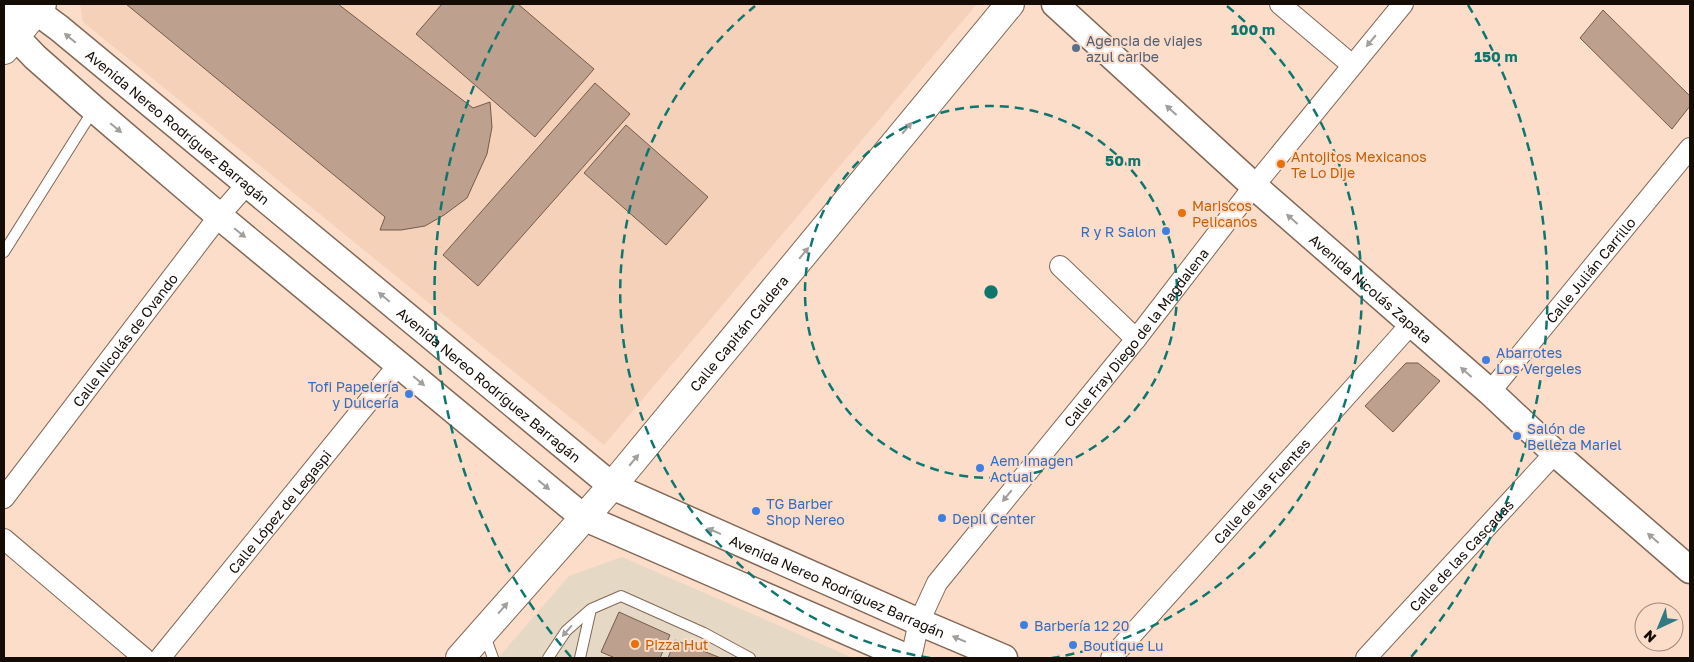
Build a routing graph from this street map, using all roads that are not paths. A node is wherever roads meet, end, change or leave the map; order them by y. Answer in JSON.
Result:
{"nodes":[{"id":1,"x":1010,"y":4,"type":"edge"},
{"id":2,"x":1055,"y":4,"type":"edge"},
{"id":3,"x":1280,"y":4,"type":"edge"},
{"id":4,"x":1403,"y":4,"type":"edge"},
{"id":5,"x":34,"y":6,"type":"edge"},
{"id":6,"x":8,"y":34,"type":"edge"},
{"id":7,"x":1352,"y":65,"type":"junction"},
{"id":8,"x":94,"y":109,"type":"junction"},
{"id":9,"x":1690,"y":148,"type":"edge"},
{"id":10,"x":247,"y":184,"type":"junction"},
{"id":11,"x":1254,"y":186,"type":"junction"},
{"id":12,"x":219,"y":216,"type":"junction"},
{"id":13,"x":4,"y":252,"type":"edge"},
{"id":14,"x":1060,"y":266,"type":"dead end"},
{"id":15,"x":1411,"y":324,"type":"junction"},
{"id":16,"x":1136,"y":339,"type":"junction"},
{"id":17,"x":399,"y":364,"type":"junction"},
{"id":18,"x":1490,"y":392,"type":"junction"},
{"id":19,"x":1555,"y":453,"type":"junction"},
{"id":20,"x":612,"y":486,"type":"junction"},
{"id":21,"x":4,"y":498,"type":"edge"},
{"id":22,"x":583,"y":517,"type":"junction"},
{"id":23,"x":4,"y":539,"type":"edge"},
{"id":24,"x":1690,"y":570,"type":"edge"},
{"id":25,"x":591,"y":608,"type":"junction"},
{"id":26,"x":919,"y":622,"type":"junction"},
{"id":27,"x":484,"y":630,"type":"junction"},
{"id":28,"x":144,"y":658,"type":"edge"},
{"id":29,"x":160,"y":658,"type":"edge"},
{"id":30,"x":460,"y":658,"type":"edge"},
{"id":31,"x":493,"y":658,"type":"edge"},
{"id":32,"x":548,"y":658,"type":"edge"},
{"id":33,"x":580,"y":658,"type":"edge"},
{"id":34,"x":750,"y":658,"type":"edge"},
{"id":35,"x":909,"y":658,"type":"edge"},
{"id":36,"x":1004,"y":658,"type":"edge"},
{"id":37,"x":1111,"y":658,"type":"edge"},
{"id":38,"x":1366,"y":658,"type":"edge"}],
"edges":[{"from":20,"to":1,"type":"main road","name":"Calle Capitán Caldera","one_way":true},
{"from":11,"to":2,"type":"street","name":"Avenida Nicolás Zapata","one_way":true},
{"from":3,"to":7,"type":"street"},
{"from":4,"to":7,"type":"street","name":"Calle Fray Diego de la Magdalena","one_way":true},
{"from":5,"to":6,"type":"main road"},
{"from":10,"to":5,"type":"street","name":"Avenida Nereo Rodríguez Barragán","one_way":true},
{"from":6,"to":8,"type":"street"},
{"from":7,"to":11,"type":"street","name":"Calle Fray Diego de la Magdalena"},
{"from":8,"to":12,"type":"street","one_way":true},
{"from":8,"to":13,"type":"lane"},
{"from":9,"to":18,"type":"street","name":"Calle Julián Carrillo"},
{"from":10,"to":12,"type":"street","name":"Calle Nicolás de Ovando"},
{"from":20,"to":10,"type":"street","name":"Avenida Nereo Rodríguez Barragán","one_way":true},
{"from":15,"to":11,"type":"street","name":"Avenida Nicolás Zapata","one_way":true},
{"from":11,"to":16,"type":"street","name":"Calle Fray Diego de la Magdalena"},
{"from":12,"to":17,"type":"street","one_way":true},
{"from":12,"to":21,"type":"street","name":"Calle Nicolás de Ovando"},
{"from":14,"to":16,"type":"street"},
{"from":18,"to":15,"type":"street","name":"Avenida Nicolás Zapata","one_way":true},
{"from":15,"to":37,"type":"street","name":"Calle de las Fuentes"},
{"from":16,"to":26,"type":"street","name":"Calle Fray Diego de la Magdalena","one_way":true},
{"from":17,"to":22,"type":"street","one_way":true},
{"from":17,"to":29,"type":"street","name":"Calle López de Legaspi"},
{"from":18,"to":19,"type":"street","name":"Avenida Nicolás Zapata"},
{"from":24,"to":19,"type":"street","name":"Avenida Nicolás Zapata","one_way":true},
{"from":19,"to":38,"type":"street","name":"Calle de las Cascadas"},
{"from":20,"to":22,"type":"main road","name":"Calle Capitán Caldera"},
{"from":26,"to":20,"type":"street","name":"Avenida Nereo Rodríguez Barragán","one_way":true},
{"from":27,"to":22,"type":"main road","name":"Calle Capitán Caldera","one_way":true},
{"from":22,"to":35,"type":"street"},
{"from":23,"to":28,"type":"street"},
{"from":25,"to":32,"type":"lane","one_way":true},
{"from":25,"to":33,"type":"lane"},
{"from":25,"to":34,"type":"lane"},
{"from":26,"to":35,"type":"street","name":"Calle Fray Diego de la Magdalena"},
{"from":36,"to":26,"type":"street","name":"Avenida Nereo Rodríguez Barragán","one_way":true},
{"from":27,"to":30,"type":"main road","name":"Calle Capitán Caldera"},
{"from":27,"to":31,"type":"lane"}]}
